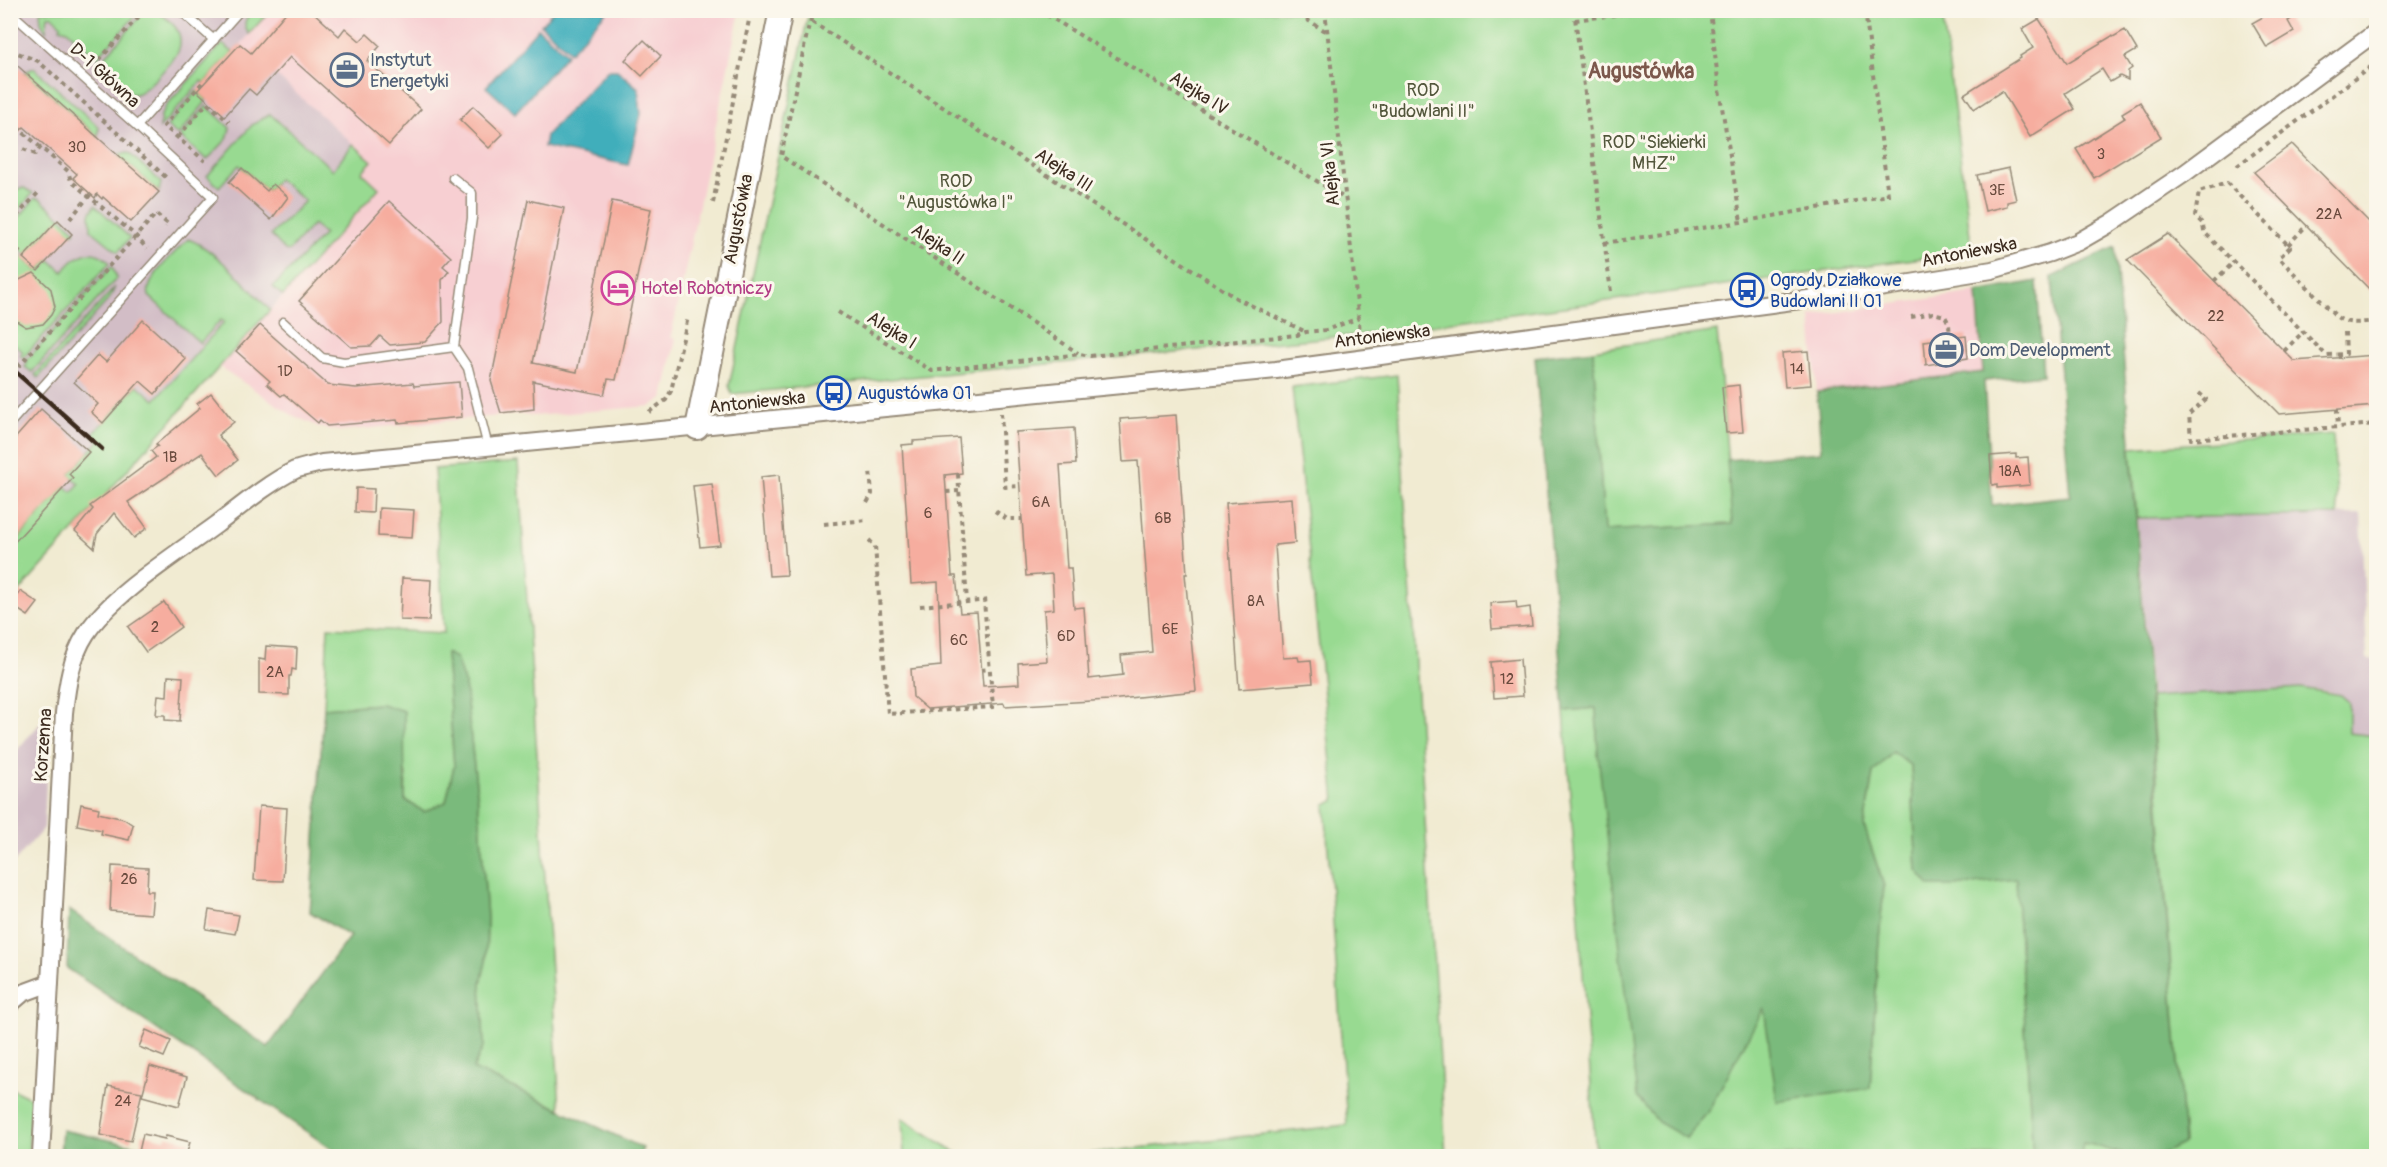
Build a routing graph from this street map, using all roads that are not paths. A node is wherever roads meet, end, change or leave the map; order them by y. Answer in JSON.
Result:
{"nodes":[{"id":1,"x":180,"y":10,"type":"edge"},
{"id":2,"x":240,"y":10,"type":"edge"},
{"id":3,"x":781,"y":10,"type":"edge"},
{"id":4,"x":10,"y":25,"type":"edge"},
{"id":5,"x":2376,"y":32,"type":"edge"},
{"id":6,"x":214,"y":40,"type":"junction"},
{"id":7,"x":137,"y":126,"type":"junction"},
{"id":8,"x":453,"y":178,"type":"dead end"},
{"id":9,"x":283,"y":322,"type":"dead end"},
{"id":10,"x":454,"y":347,"type":"junction"},
{"id":11,"x":10,"y":423,"type":"edge"},
{"id":12,"x":697,"y":428,"type":"junction"},
{"id":13,"x":488,"y":448,"type":"junction"},
{"id":14,"x":322,"y":463,"type":"joint"},
{"id":15,"x":50,"y":983,"type":"junction"},
{"id":16,"x":10,"y":1004,"type":"edge"},
{"id":17,"x":41,"y":1156,"type":"edge"}],
"edges":[{"from":1,"to":6,"type":"lane"},
{"from":2,"to":6,"type":"lane","name":"D-1 Główna"},
{"from":3,"to":12,"type":"street","name":"Augustówka"},
{"from":4,"to":7,"type":"lane","name":"D-1 Główna"},
{"from":5,"to":12,"type":"street","name":"Antoniewska"},
{"from":6,"to":7,"type":"lane","name":"D-1 Główna"},
{"from":7,"to":11,"type":"lane"},
{"from":8,"to":10,"type":"lane"},
{"from":9,"to":10,"type":"lane"},
{"from":10,"to":13,"type":"lane"},
{"from":12,"to":13,"type":"street","name":"Antoniewska"},
{"from":13,"to":14,"type":"street","name":"Antoniewska"},
{"from":14,"to":15,"type":"street","name":"Korzenna"},
{"from":15,"to":16,"type":"street"},
{"from":15,"to":17,"type":"street","name":"Korzenna"}]}
